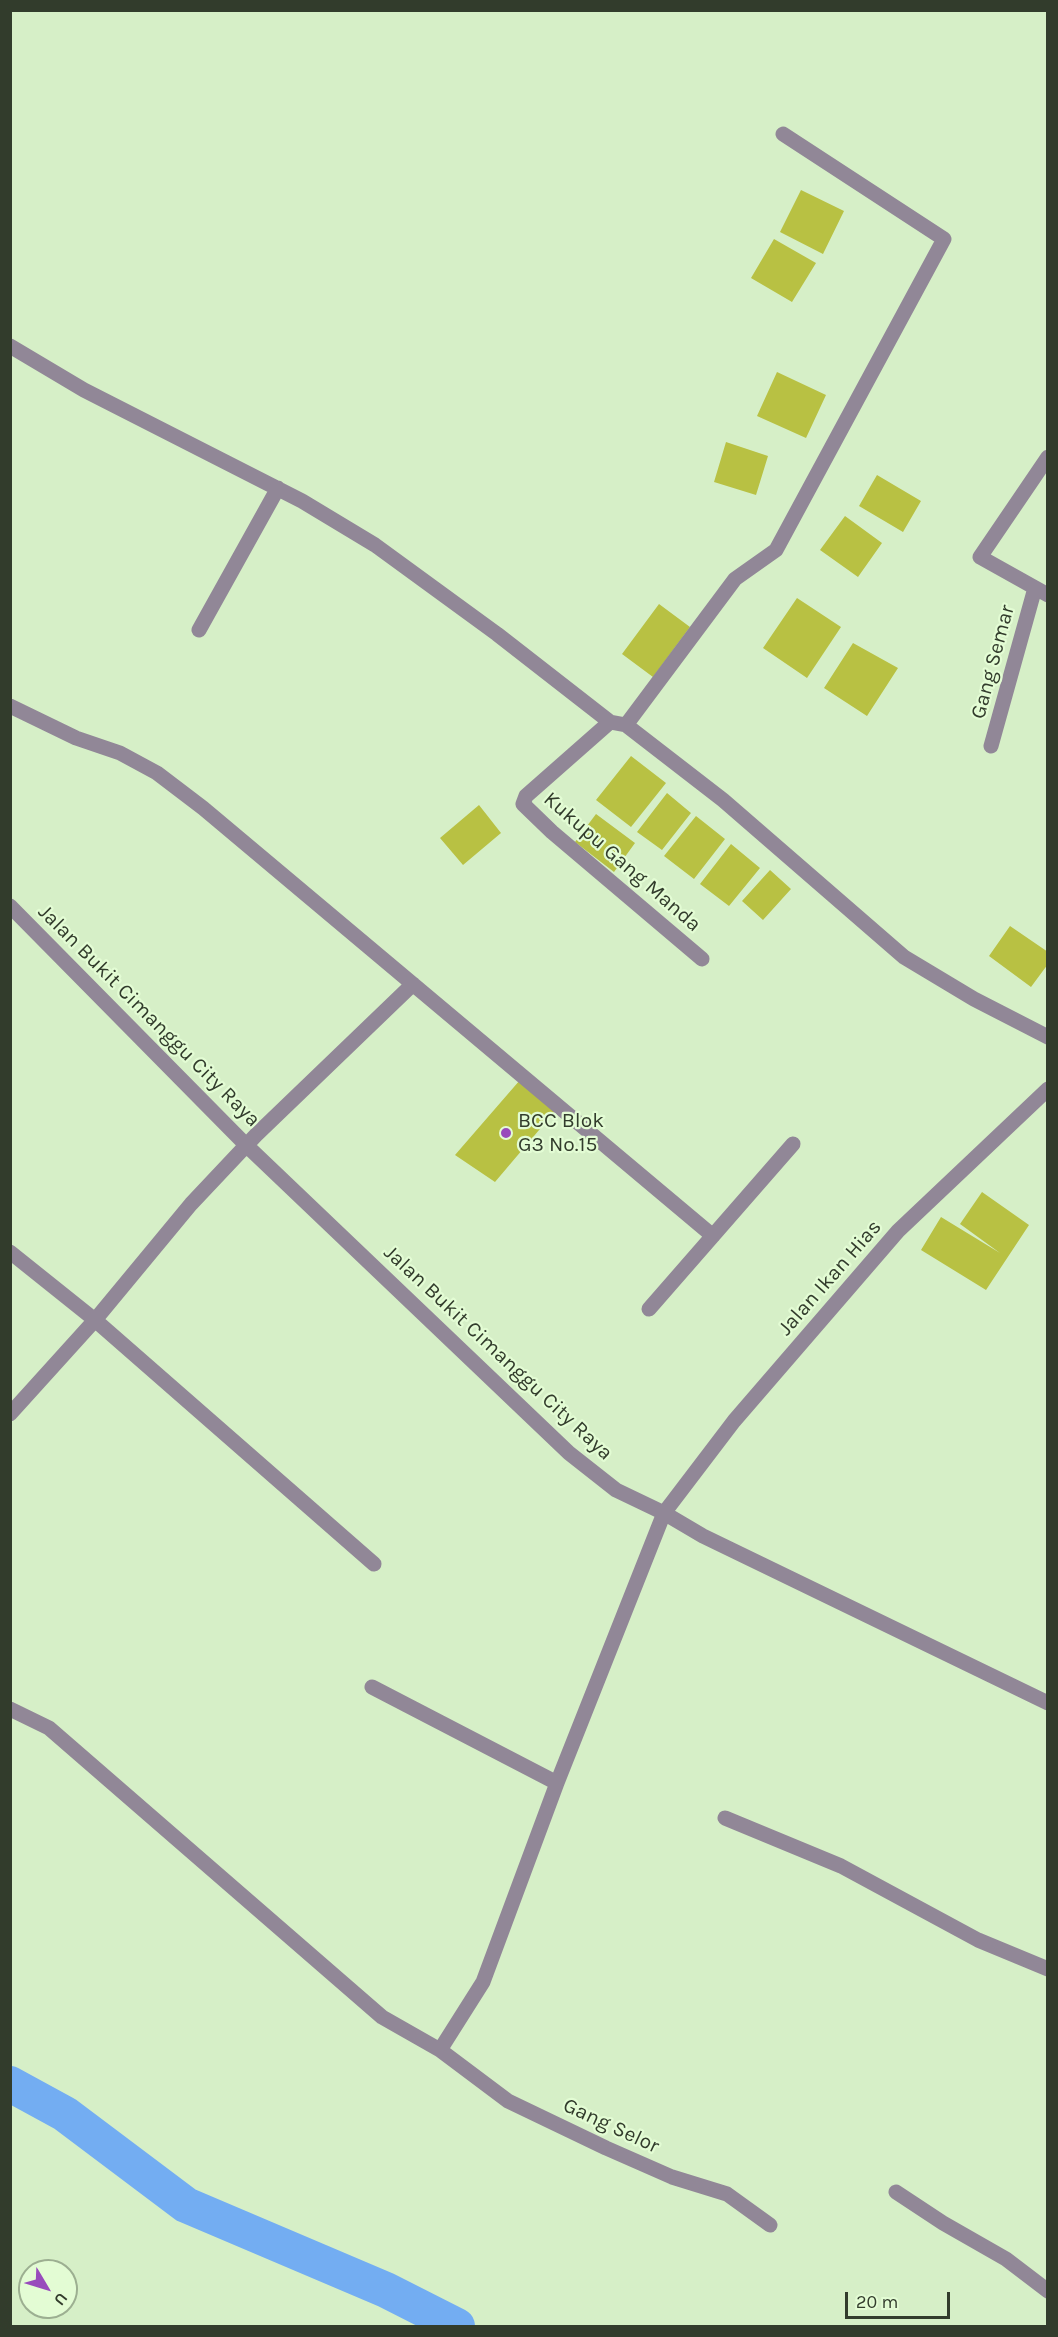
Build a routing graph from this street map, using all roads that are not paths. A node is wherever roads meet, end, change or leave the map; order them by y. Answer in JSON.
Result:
{"nodes":[{"id":1,"x":783,"y":134,"type":"dead end"},
{"id":2,"x":10,"y":345,"type":"edge"},
{"id":3,"x":1047,"y":457,"type":"edge"},
{"id":4,"x":278,"y":488,"type":"junction"},
{"id":5,"x":1041,"y":591,"type":"edge"},
{"id":6,"x":199,"y":630,"type":"dead end"},
{"id":7,"x":10,"y":706,"type":"edge"},
{"id":8,"x":610,"y":722,"type":"junction"},
{"id":9,"x":626,"y":725,"type":"junction"},
{"id":10,"x":991,"y":746,"type":"dead end"},
{"id":11,"x":10,"y":906,"type":"edge"},
{"id":12,"x":702,"y":959,"type":"dead end"},
{"id":13,"x":413,"y":984,"type":"junction"},
{"id":14,"x":1047,"y":1037,"type":"edge"},
{"id":15,"x":1047,"y":1089,"type":"edge"},
{"id":16,"x":793,"y":1144,"type":"dead end"},
{"id":17,"x":246,"y":1145,"type":"junction"},
{"id":18,"x":712,"y":1236,"type":"junction"},
{"id":19,"x":10,"y":1252,"type":"edge"},
{"id":20,"x":649,"y":1309,"type":"dead end"},
{"id":21,"x":95,"y":1320,"type":"junction"},
{"id":22,"x":10,"y":1414,"type":"edge"},
{"id":23,"x":664,"y":1513,"type":"junction"},
{"id":24,"x":374,"y":1564,"type":"dead end"},
{"id":25,"x":372,"y":1688,"type":"dead end"},
{"id":26,"x":1047,"y":1703,"type":"edge"},
{"id":27,"x":10,"y":1709,"type":"edge"},
{"id":28,"x":557,"y":1783,"type":"junction"},
{"id":29,"x":725,"y":1818,"type":"dead end"},
{"id":30,"x":1047,"y":1969,"type":"edge"},
{"id":31,"x":441,"y":2050,"type":"junction"},
{"id":32,"x":896,"y":2192,"type":"dead end"},
{"id":33,"x":771,"y":2225,"type":"dead end"},
{"id":34,"x":1047,"y":2291,"type":"edge"}],
"edges":[{"from":1,"to":9,"type":"street"},
{"from":2,"to":4,"type":"street"},
{"from":3,"to":5,"type":"street","name":"Gang Semar"},
{"from":4,"to":6,"type":"street"},
{"from":4,"to":8,"type":"street"},
{"from":5,"to":10,"type":"street","name":"Gang Semar"},
{"from":7,"to":13,"type":"street"},
{"from":8,"to":9,"type":"street"},
{"from":8,"to":12,"type":"street","name":"Kukupu Gang Manda"},
{"from":9,"to":14,"type":"street"},
{"from":11,"to":17,"type":"street","name":"Jalan Bukit Cimanggu City Raya"},
{"from":13,"to":17,"type":"street"},
{"from":13,"to":18,"type":"street"},
{"from":15,"to":23,"type":"street","name":"Jalan Ikan Hias"},
{"from":16,"to":18,"type":"street"},
{"from":17,"to":21,"type":"street"},
{"from":17,"to":23,"type":"street","name":"Jalan Bukit Cimanggu City Raya"},
{"from":18,"to":20,"type":"street"},
{"from":19,"to":21,"type":"street"},
{"from":21,"to":22,"type":"street"},
{"from":21,"to":24,"type":"street"},
{"from":23,"to":26,"type":"street","name":"Jalan Bukit Cimanggu City Raya"},
{"from":23,"to":28,"type":"street","name":"Jalan Ikan Hias"},
{"from":25,"to":28,"type":"street"},
{"from":27,"to":31,"type":"street","name":"Gang Selor"},
{"from":28,"to":31,"type":"street","name":"Jalan Ikan Hias"},
{"from":29,"to":30,"type":"street"},
{"from":31,"to":33,"type":"street","name":"Gang Selor"},
{"from":32,"to":34,"type":"street"}]}
